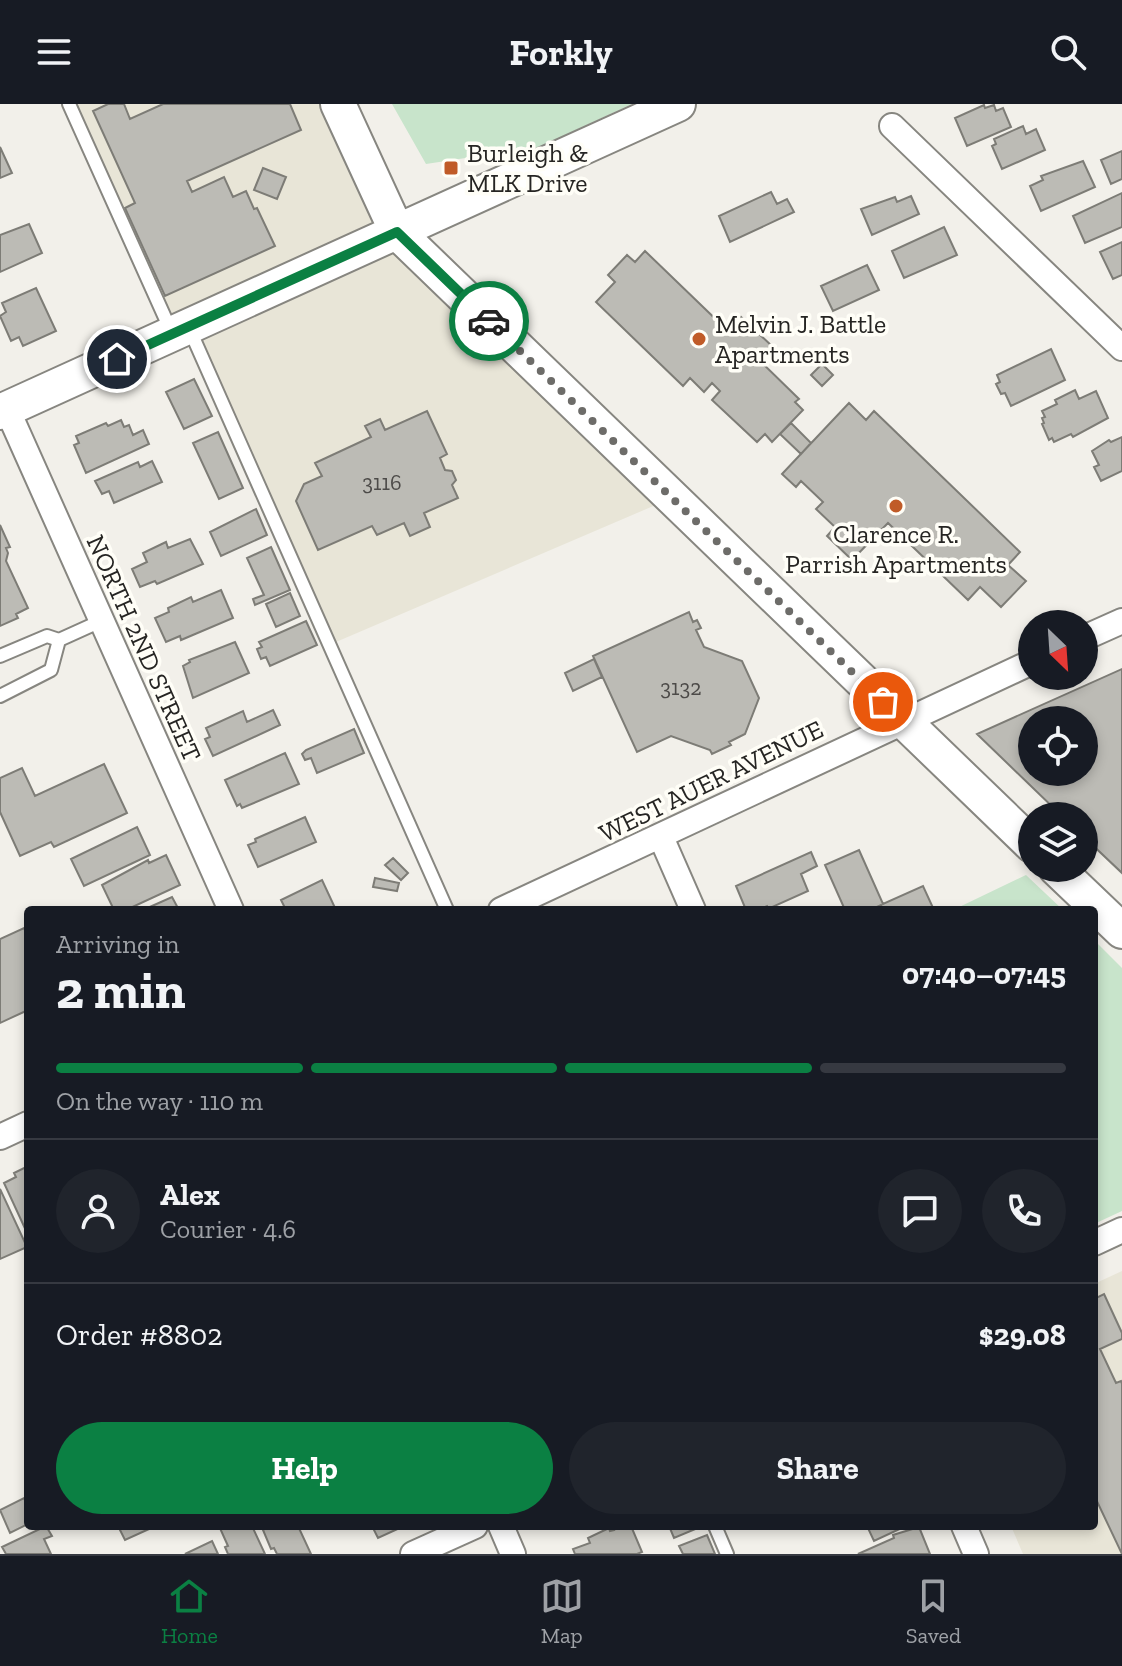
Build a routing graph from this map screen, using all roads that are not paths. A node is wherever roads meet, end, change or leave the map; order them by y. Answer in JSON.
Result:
{"nodes":[{"id":1,"x":69,"y":104,"type":"edge"},
{"id":2,"x":338,"y":104,"type":"edge"},
{"id":3,"x":678,"y":104,"type":"edge"},
{"id":4,"x":892,"y":126,"type":"dead end"},
{"id":5,"x":397,"y":232,"type":"junction"},
{"id":6,"x":180,"y":330,"type":"junction"},
{"id":7,"x":1122,"y":348,"type":"edge"},
{"id":8,"x":3,"y":410,"type":"edge"},
{"id":9,"x":101,"y":621,"type":"junction"},
{"id":10,"x":1122,"y":621,"type":"edge"},
{"id":11,"x":1098,"y":632,"type":"edge"},
{"id":12,"x":59,"y":640,"type":"junction"},
{"id":13,"x":0,"y":656,"type":"edge"},
{"id":14,"x":1018,"y":668,"type":"edge"},
{"id":15,"x":0,"y":696,"type":"edge"},
{"id":16,"x":902,"y":720,"type":"junction"},
{"id":17,"x":1018,"y":832,"type":"edge"},
{"id":18,"x":661,"y":837,"type":"junction"},
{"id":19,"x":1071,"y":882,"type":"edge"},
{"id":20,"x":229,"y":906,"type":"edge"},
{"id":21,"x":445,"y":906,"type":"edge"},
{"id":22,"x":510,"y":906,"type":"edge"},
{"id":23,"x":691,"y":906,"type":"edge"},
{"id":24,"x":1096,"y":906,"type":"edge"},
{"id":25,"x":1098,"y":908,"type":"edge"},
{"id":26,"x":1122,"y":931,"type":"edge"},
{"id":27,"x":24,"y":1126,"type":"edge"},
{"id":28,"x":0,"y":1137,"type":"edge"},
{"id":29,"x":1122,"y":1230,"type":"edge"},
{"id":30,"x":1098,"y":1241,"type":"edge"},
{"id":31,"x":466,"y":1530,"type":"edge"},
{"id":32,"x":503,"y":1530,"type":"edge"},
{"id":33,"x":717,"y":1530,"type":"edge"},
{"id":34,"x":966,"y":1530,"type":"edge"},
{"id":35,"x":413,"y":1554,"type":"edge"},
{"id":36,"x":513,"y":1554,"type":"edge"},
{"id":37,"x":727,"y":1554,"type":"edge"},
{"id":38,"x":976,"y":1554,"type":"edge"}],
"edges":[{"from":1,"to":6,"type":"lane"},
{"from":2,"to":5,"type":"main road"},
{"from":3,"to":5,"type":"main road"},
{"from":4,"to":7,"type":"street"},
{"from":5,"to":6,"type":"main road"},
{"from":5,"to":16,"type":"main road"},
{"from":6,"to":8,"type":"main road"},
{"from":6,"to":21,"type":"lane"},
{"from":8,"to":9,"type":"street","name":"NORTH 2ND STREET"},
{"from":9,"to":12,"type":"lane"},
{"from":9,"to":20,"type":"street","name":"NORTH 2ND STREET"},
{"from":10,"to":11,"type":"street"},
{"from":12,"to":13,"type":"lane"},
{"from":12,"to":15,"type":"lane"},
{"from":14,"to":16,"type":"street","name":"WEST AUER AVENUE"},
{"from":16,"to":17,"type":"main road"},
{"from":16,"to":18,"type":"street","name":"WEST AUER AVENUE"},
{"from":18,"to":22,"type":"street","name":"WEST AUER AVENUE"},
{"from":18,"to":23,"type":"street"},
{"from":19,"to":24,"type":"main road"},
{"from":25,"to":26,"type":"main road"},
{"from":27,"to":28,"type":"street"},
{"from":29,"to":30,"type":"street"},
{"from":31,"to":35,"type":"street"},
{"from":32,"to":36,"type":"street"},
{"from":33,"to":37,"type":"lane"},
{"from":34,"to":38,"type":"street"}]}
